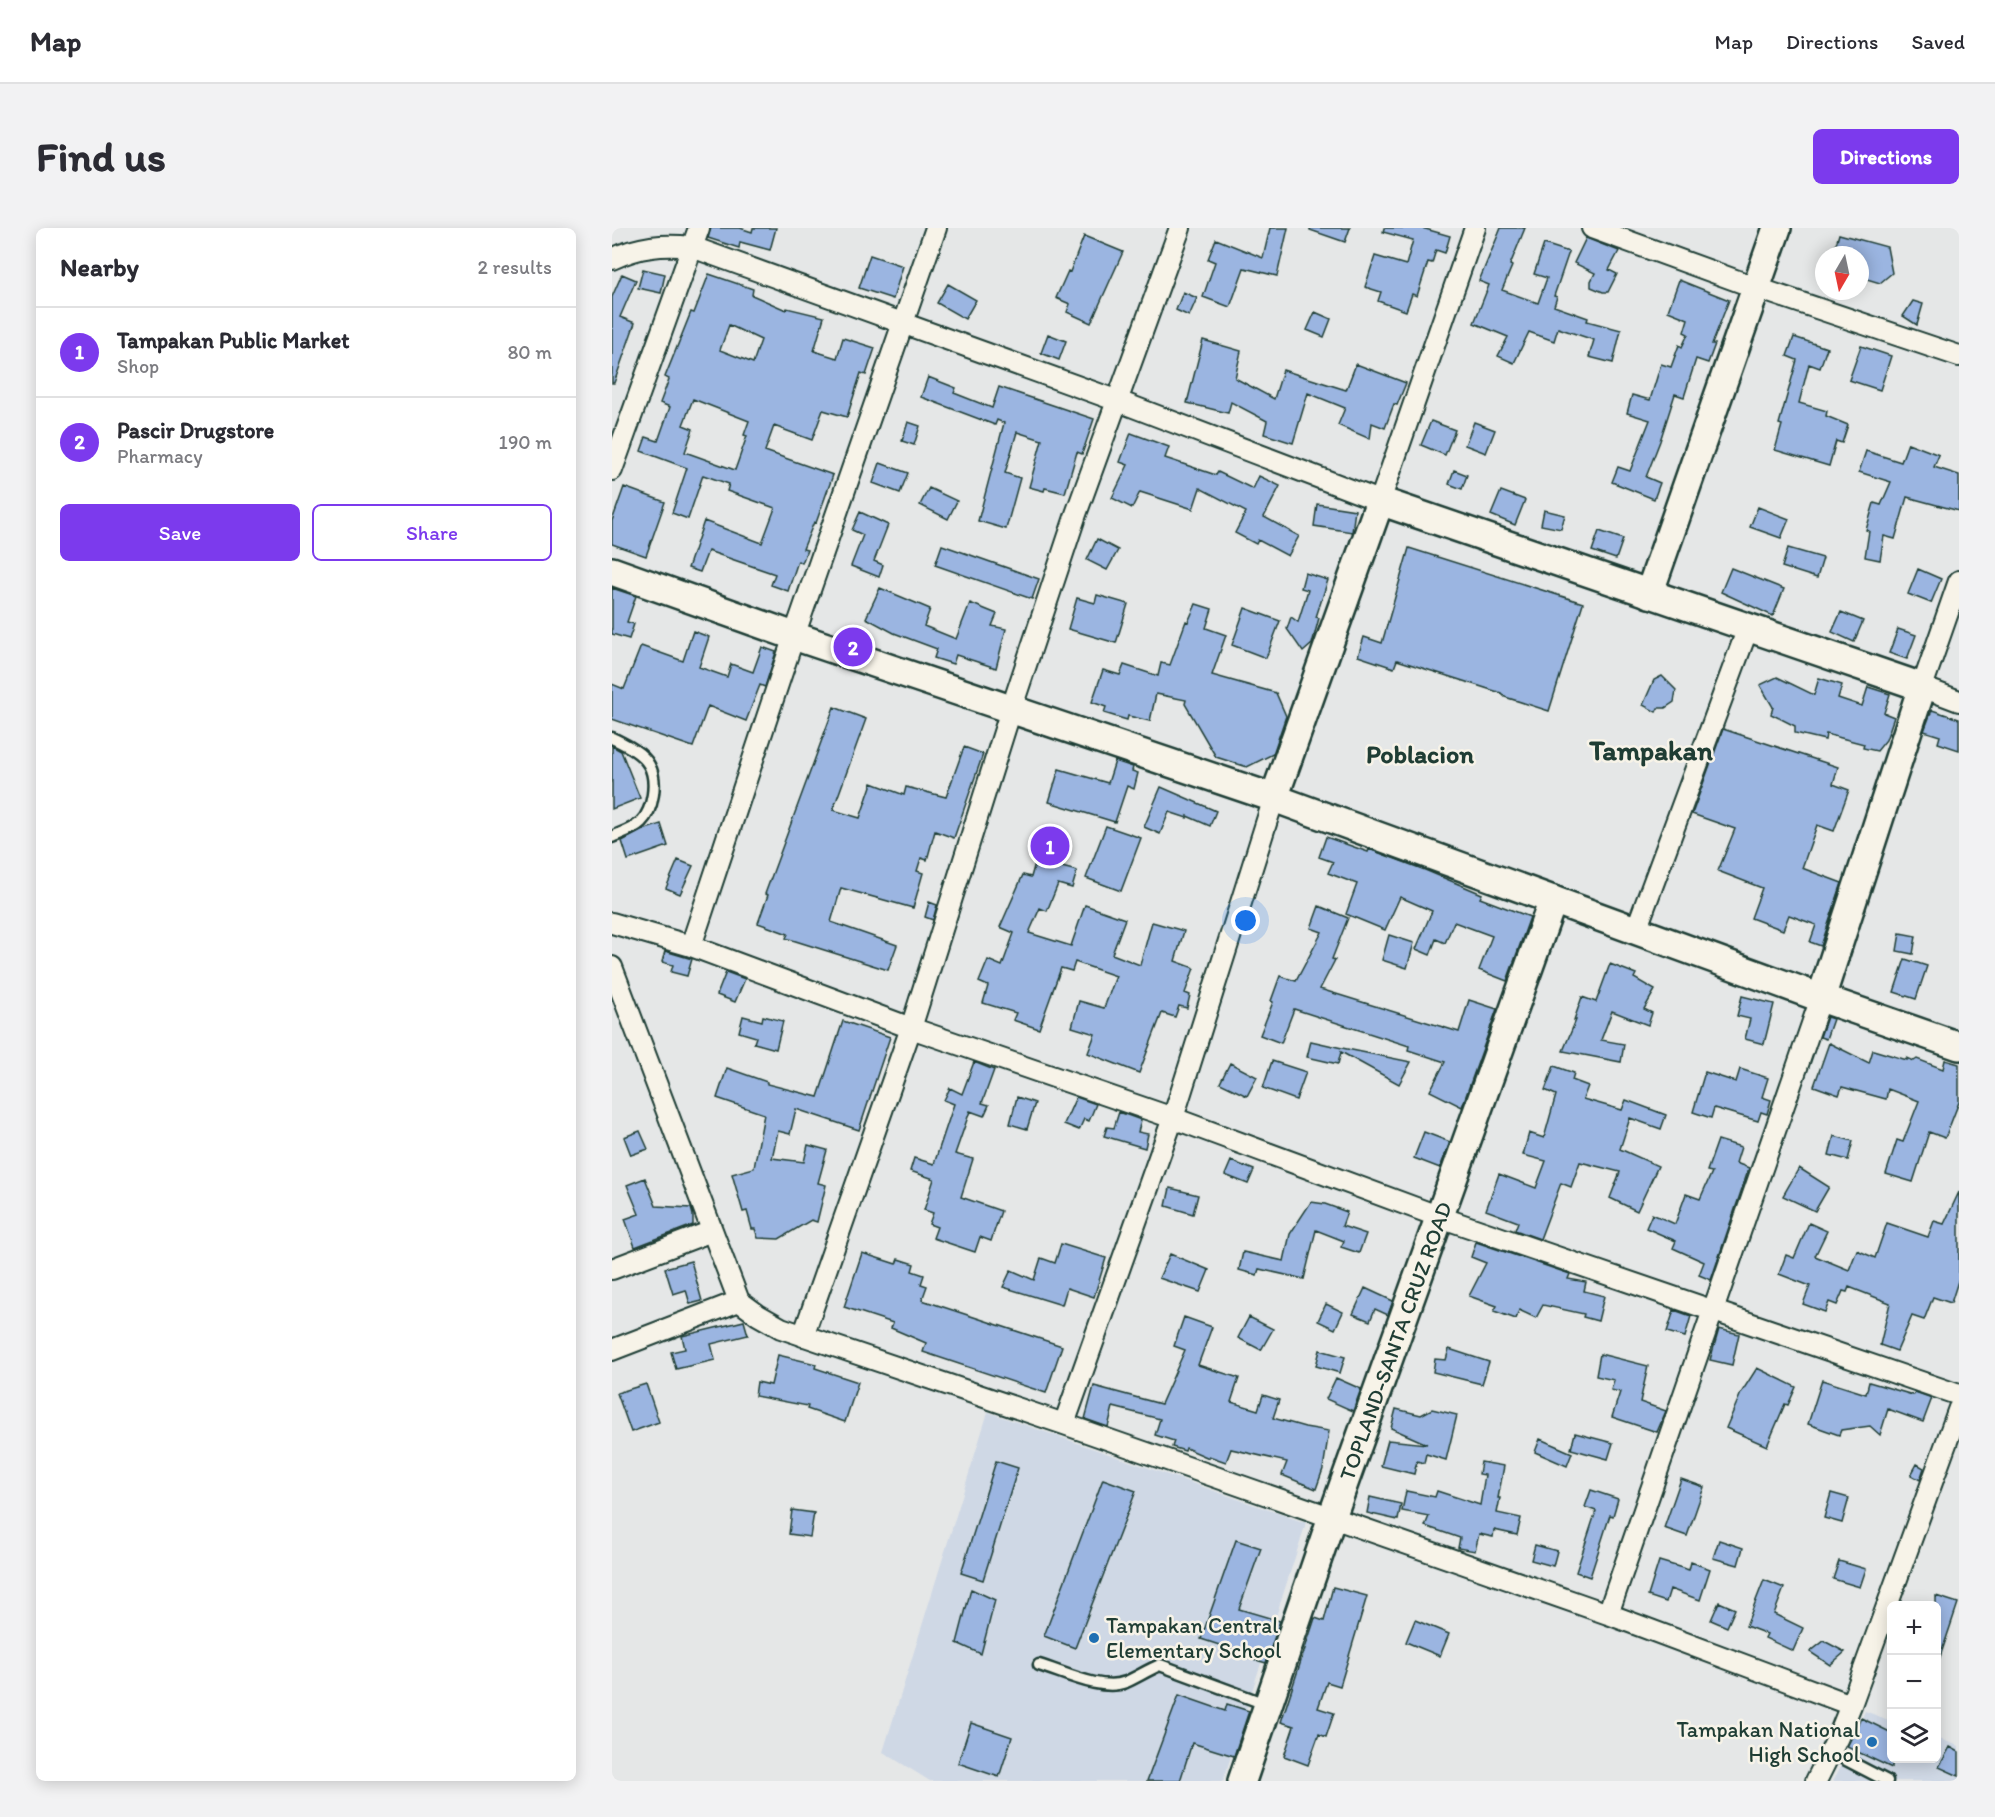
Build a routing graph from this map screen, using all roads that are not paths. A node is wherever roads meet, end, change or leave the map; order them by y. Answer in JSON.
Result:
{"nodes":[{"id":1,"x":936,"y":228,"type":"edge"},
{"id":2,"x":1180,"y":228,"type":"edge"},
{"id":3,"x":1475,"y":228,"type":"edge"},
{"id":4,"x":1592,"y":228,"type":"edge"},
{"id":5,"x":1777,"y":228,"type":"edge"},
{"id":6,"x":695,"y":237,"type":"edge"},
{"id":7,"x":612,"y":259,"type":"edge"},
{"id":8,"x":1757,"y":288,"type":"junction"},
{"id":9,"x":903,"y":323,"type":"junction"},
{"id":10,"x":1959,"y":356,"type":"edge"},
{"id":11,"x":1118,"y":401,"type":"junction"},
{"id":12,"x":612,"y":470,"type":"edge"},
{"id":13,"x":1380,"y":501,"type":"junction"},
{"id":14,"x":612,"y":571,"type":"edge"},
{"id":15,"x":1959,"y":581,"type":"edge"},
{"id":16,"x":1649,"y":594,"type":"junction"},
{"id":17,"x":1748,"y":628,"type":"junction"},
{"id":18,"x":794,"y":636,"type":"junction"},
{"id":19,"x":1922,"y":687,"type":"junction"},
{"id":20,"x":1959,"y":701,"type":"edge"},
{"id":21,"x":1011,"y":710,"type":"junction"},
{"id":22,"x":612,"y":738,"type":"edge"},
{"id":23,"x":1274,"y":798,"type":"junction"},
{"id":24,"x":612,"y":837,"type":"edge"},
{"id":25,"x":1553,"y":900,"type":"junction"},
{"id":26,"x":612,"y":923,"type":"edge"},
{"id":27,"x":1636,"y":930,"type":"junction"},
{"id":28,"x":691,"y":946,"type":"junction"},
{"id":29,"x":612,"y":968,"type":"edge"},
{"id":30,"x":616,"y":990,"type":"edge"},
{"id":31,"x":1821,"y":998,"type":"junction"},
{"id":32,"x":910,"y":1028,"type":"junction"},
{"id":33,"x":1959,"y":1046,"type":"edge"},
{"id":34,"x":1173,"y":1118,"type":"junction"},
{"id":35,"x":1440,"y":1217,"type":"junction"},
{"id":36,"x":712,"y":1231,"type":"junction"},
{"id":37,"x":612,"y":1269,"type":"edge"},
{"id":38,"x":738,"y":1301,"type":"junction"},
{"id":39,"x":1714,"y":1311,"type":"junction"},
{"id":40,"x":803,"y":1336,"type":"junction"},
{"id":41,"x":612,"y":1350,"type":"edge"},
{"id":42,"x":1959,"y":1395,"type":"edge"},
{"id":43,"x":1959,"y":1408,"type":"edge"},
{"id":44,"x":1064,"y":1424,"type":"junction"},
{"id":45,"x":1332,"y":1517,"type":"junction"},
{"id":46,"x":1608,"y":1614,"type":"junction"},
{"id":47,"x":1039,"y":1665,"type":"dead end"},
{"id":48,"x":1268,"y":1705,"type":"junction"},
{"id":49,"x":1851,"y":1705,"type":"junction"},
{"id":50,"x":1831,"y":1752,"type":"junction"},
{"id":51,"x":1242,"y":1781,"type":"edge"},
{"id":52,"x":1816,"y":1781,"type":"edge"},
{"id":53,"x":1887,"y":1781,"type":"edge"}],
"edges":[{"from":1,"to":9,"type":"street"},
{"from":2,"to":11,"type":"street"},
{"from":3,"to":13,"type":"street"},
{"from":4,"to":8,"type":"street"},
{"from":5,"to":8,"type":"main road"},
{"from":6,"to":7,"type":"street"},
{"from":6,"to":9,"type":"street"},
{"from":6,"to":12,"type":"street"},
{"from":8,"to":10,"type":"street"},
{"from":8,"to":16,"type":"main road"},
{"from":9,"to":11,"type":"street"},
{"from":9,"to":18,"type":"street"},
{"from":11,"to":13,"type":"street"},
{"from":11,"to":21,"type":"street"},
{"from":13,"to":16,"type":"main road"},
{"from":13,"to":23,"type":"main road"},
{"from":14,"to":18,"type":"main road"},
{"from":15,"to":19,"type":"street"},
{"from":16,"to":17,"type":"main road"},
{"from":17,"to":19,"type":"main road"},
{"from":17,"to":27,"type":"street"},
{"from":18,"to":21,"type":"main road"},
{"from":18,"to":28,"type":"street"},
{"from":19,"to":20,"type":"street"},
{"from":19,"to":31,"type":"main road"},
{"from":21,"to":23,"type":"main road"},
{"from":21,"to":32,"type":"street"},
{"from":22,"to":24,"type":"lane"},
{"from":23,"to":25,"type":"main road"},
{"from":23,"to":34,"type":"street"},
{"from":25,"to":27,"type":"main road"},
{"from":25,"to":35,"type":"main road","name":"TOPLAND-SANTA CRUZ ROAD"},
{"from":26,"to":28,"type":"street"},
{"from":27,"to":31,"type":"main road"},
{"from":28,"to":32,"type":"street"},
{"from":29,"to":30,"type":"street"},
{"from":30,"to":36,"type":"street"},
{"from":31,"to":33,"type":"main road"},
{"from":31,"to":39,"type":"street"},
{"from":32,"to":34,"type":"street"},
{"from":32,"to":40,"type":"street"},
{"from":34,"to":35,"type":"street"},
{"from":34,"to":44,"type":"street"},
{"from":35,"to":39,"type":"street"},
{"from":35,"to":45,"type":"main road","name":"TOPLAND-SANTA CRUZ ROAD"},
{"from":36,"to":37,"type":"street"},
{"from":36,"to":38,"type":"street"},
{"from":38,"to":40,"type":"street"},
{"from":38,"to":41,"type":"street"},
{"from":39,"to":42,"type":"street"},
{"from":39,"to":46,"type":"street"},
{"from":40,"to":44,"type":"street"},
{"from":43,"to":49,"type":"street"},
{"from":44,"to":45,"type":"street"},
{"from":45,"to":46,"type":"street"},
{"from":45,"to":48,"type":"main road","name":"TOPLAND-SANTA CRUZ ROAD"},
{"from":46,"to":49,"type":"street"},
{"from":47,"to":48,"type":"lane"},
{"from":48,"to":51,"type":"main road","name":"TOPLAND-SANTA CRUZ ROAD"},
{"from":49,"to":50,"type":"street"},
{"from":50,"to":52,"type":"street"},
{"from":50,"to":53,"type":"lane"}]}
